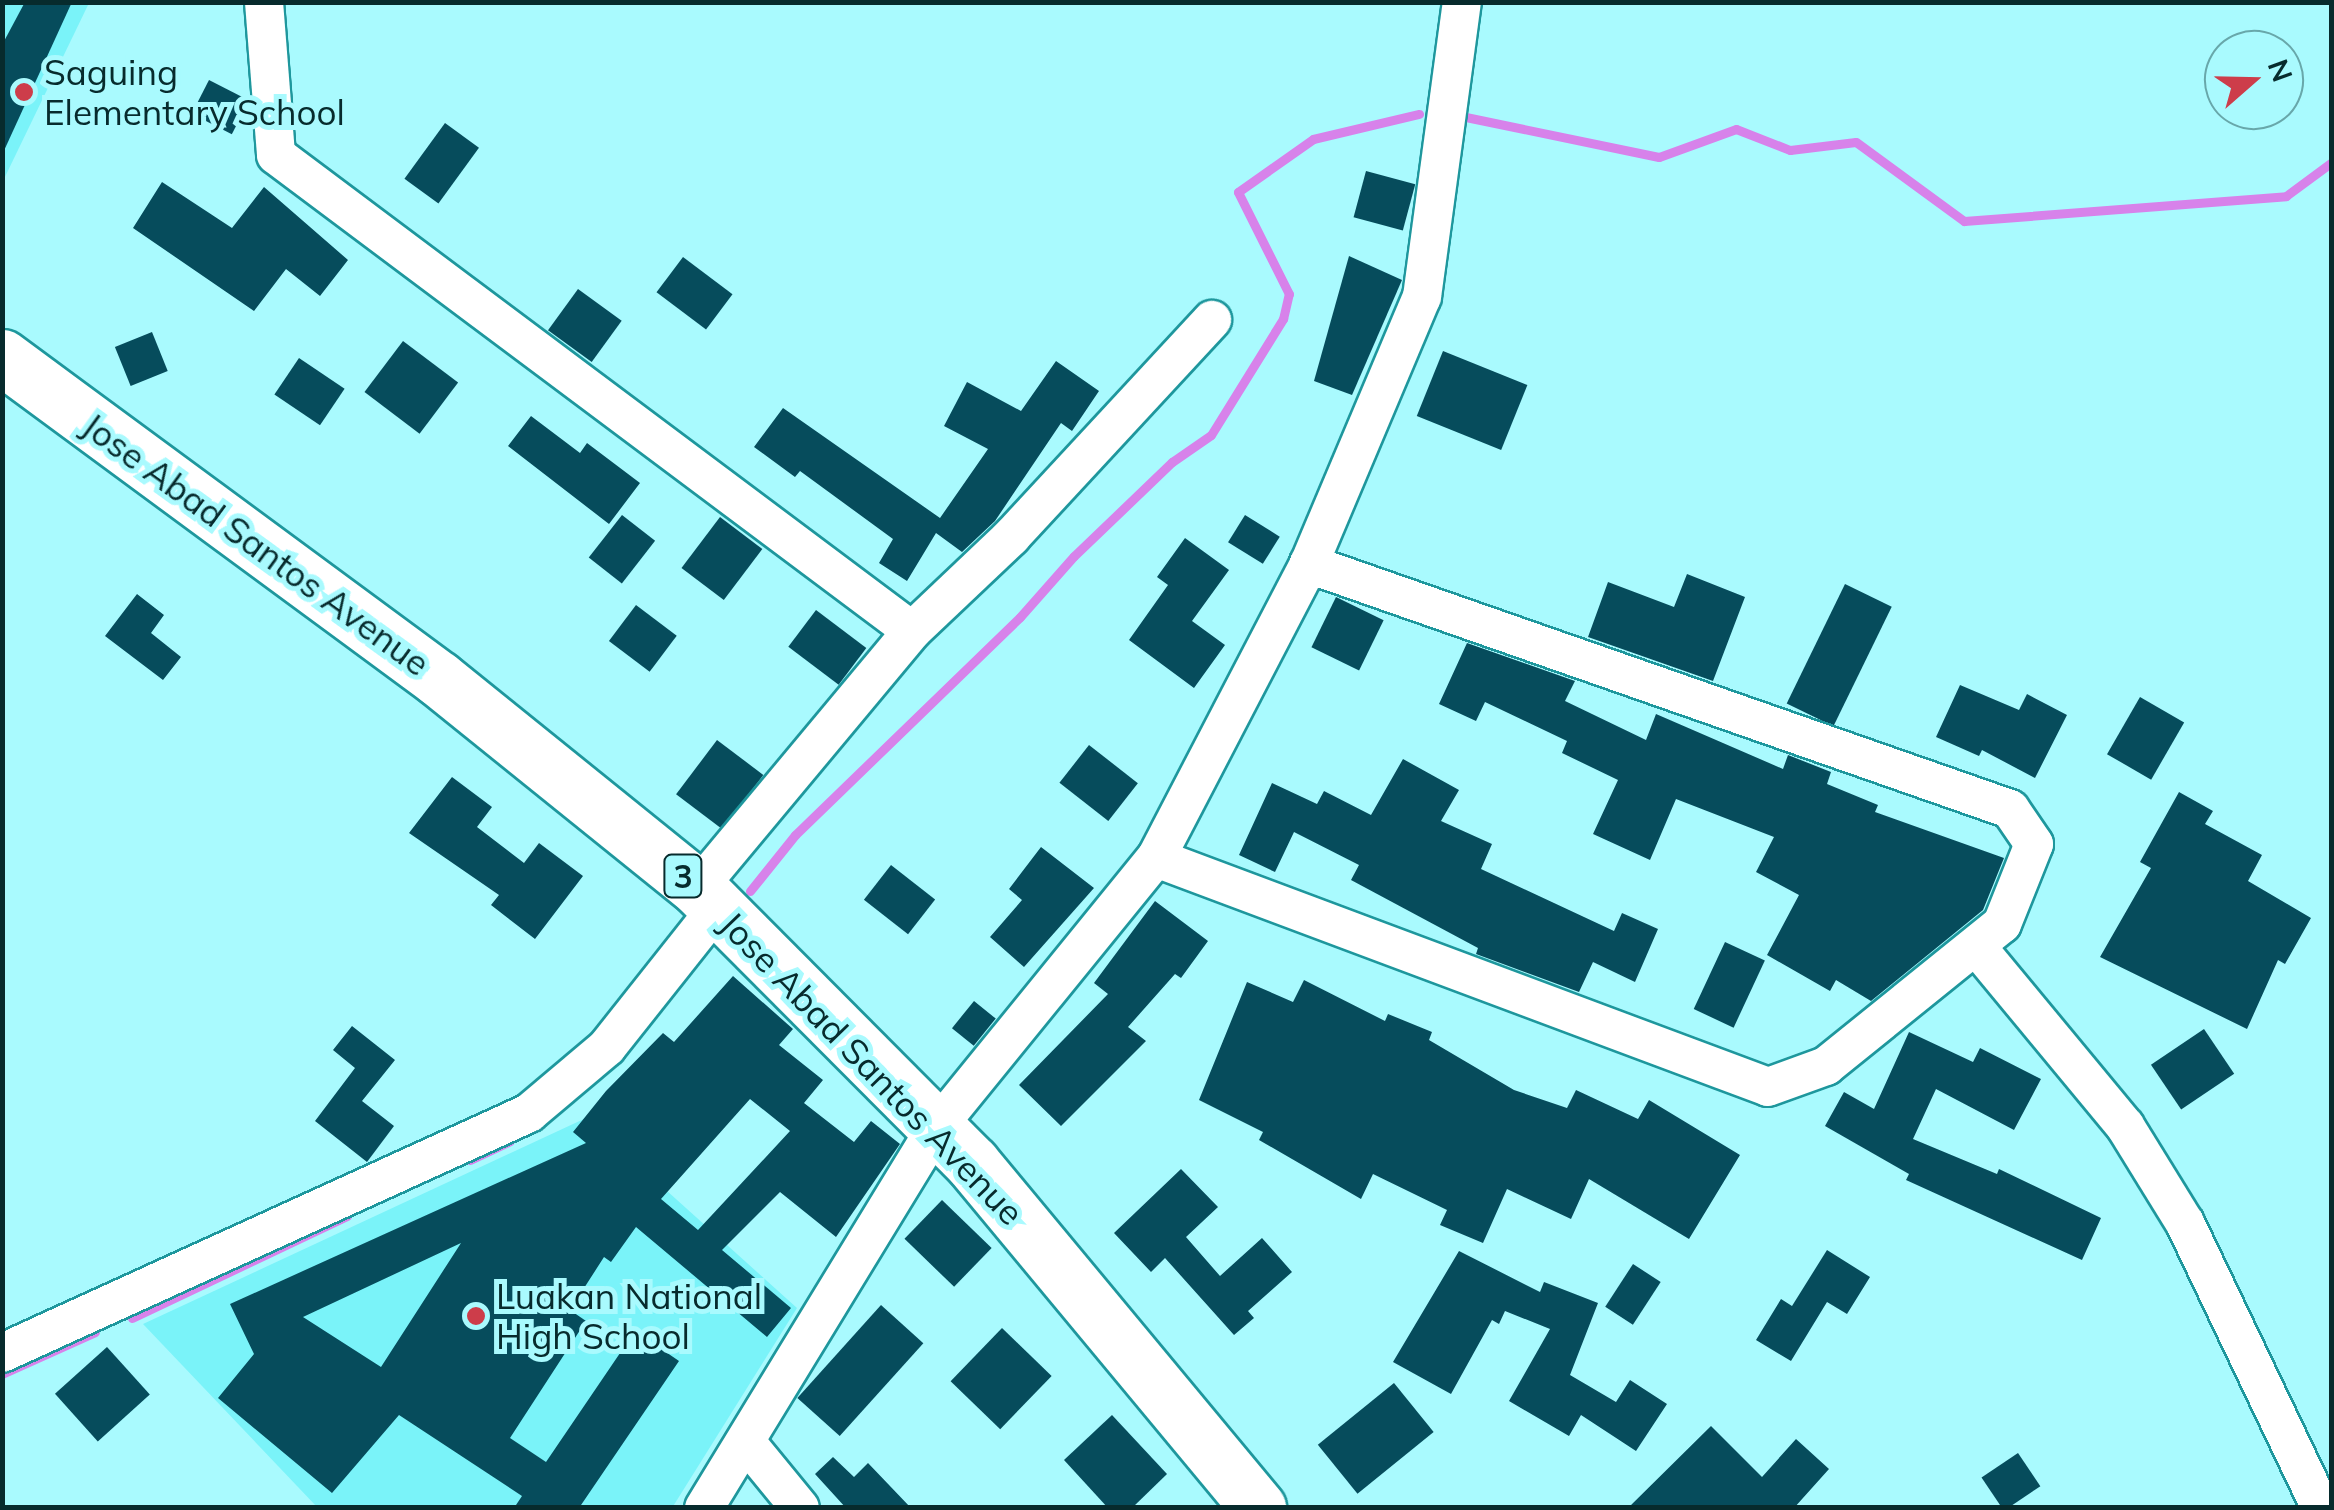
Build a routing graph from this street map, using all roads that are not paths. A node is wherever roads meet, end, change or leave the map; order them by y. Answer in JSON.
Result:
{"nodes":[{"id":1,"x":264,"y":2,"type":"edge"},
{"id":2,"x":1462,"y":2,"type":"edge"},
{"id":3,"x":1212,"y":320,"type":"dead end"},
{"id":4,"x":2,"y":357,"type":"edge"},
{"id":5,"x":1309,"y":564,"type":"junction"},
{"id":6,"x":912,"y":632,"type":"junction"},
{"id":7,"x":1156,"y":858,"type":"junction"},
{"id":8,"x":708,"y":898,"type":"junction"},
{"id":9,"x":1976,"y":946,"type":"junction"},
{"id":10,"x":937,"y":1127,"type":"junction"},
{"id":11,"x":2,"y":1353,"type":"edge"},
{"id":12,"x":746,"y":1442,"type":"junction"},
{"id":13,"x":704,"y":1508,"type":"edge"},
{"id":14,"x":800,"y":1508,"type":"edge"},
{"id":15,"x":1258,"y":1508,"type":"edge"},
{"id":16,"x":2320,"y":1508,"type":"edge"}],
"edges":[{"from":1,"to":6,"type":"street"},
{"from":2,"to":5,"type":"street"},
{"from":3,"to":6,"type":"street"},
{"from":4,"to":8,"type":"highway","name":"Jose Abad Santos Avenue","number":"3"},
{"from":5,"to":7,"type":"street"},
{"from":5,"to":9,"type":"street"},
{"from":6,"to":8,"type":"street"},
{"from":7,"to":9,"type":"street"},
{"from":7,"to":10,"type":"street"},
{"from":8,"to":10,"type":"highway","name":"Jose Abad Santos Avenue","number":"3"},
{"from":8,"to":11,"type":"street"},
{"from":9,"to":16,"type":"street"},
{"from":10,"to":12,"type":"street"},
{"from":10,"to":15,"type":"highway","name":"Jose Abad Santos Avenue","number":"3"},
{"from":12,"to":13,"type":"street"},
{"from":12,"to":14,"type":"street"}]}
